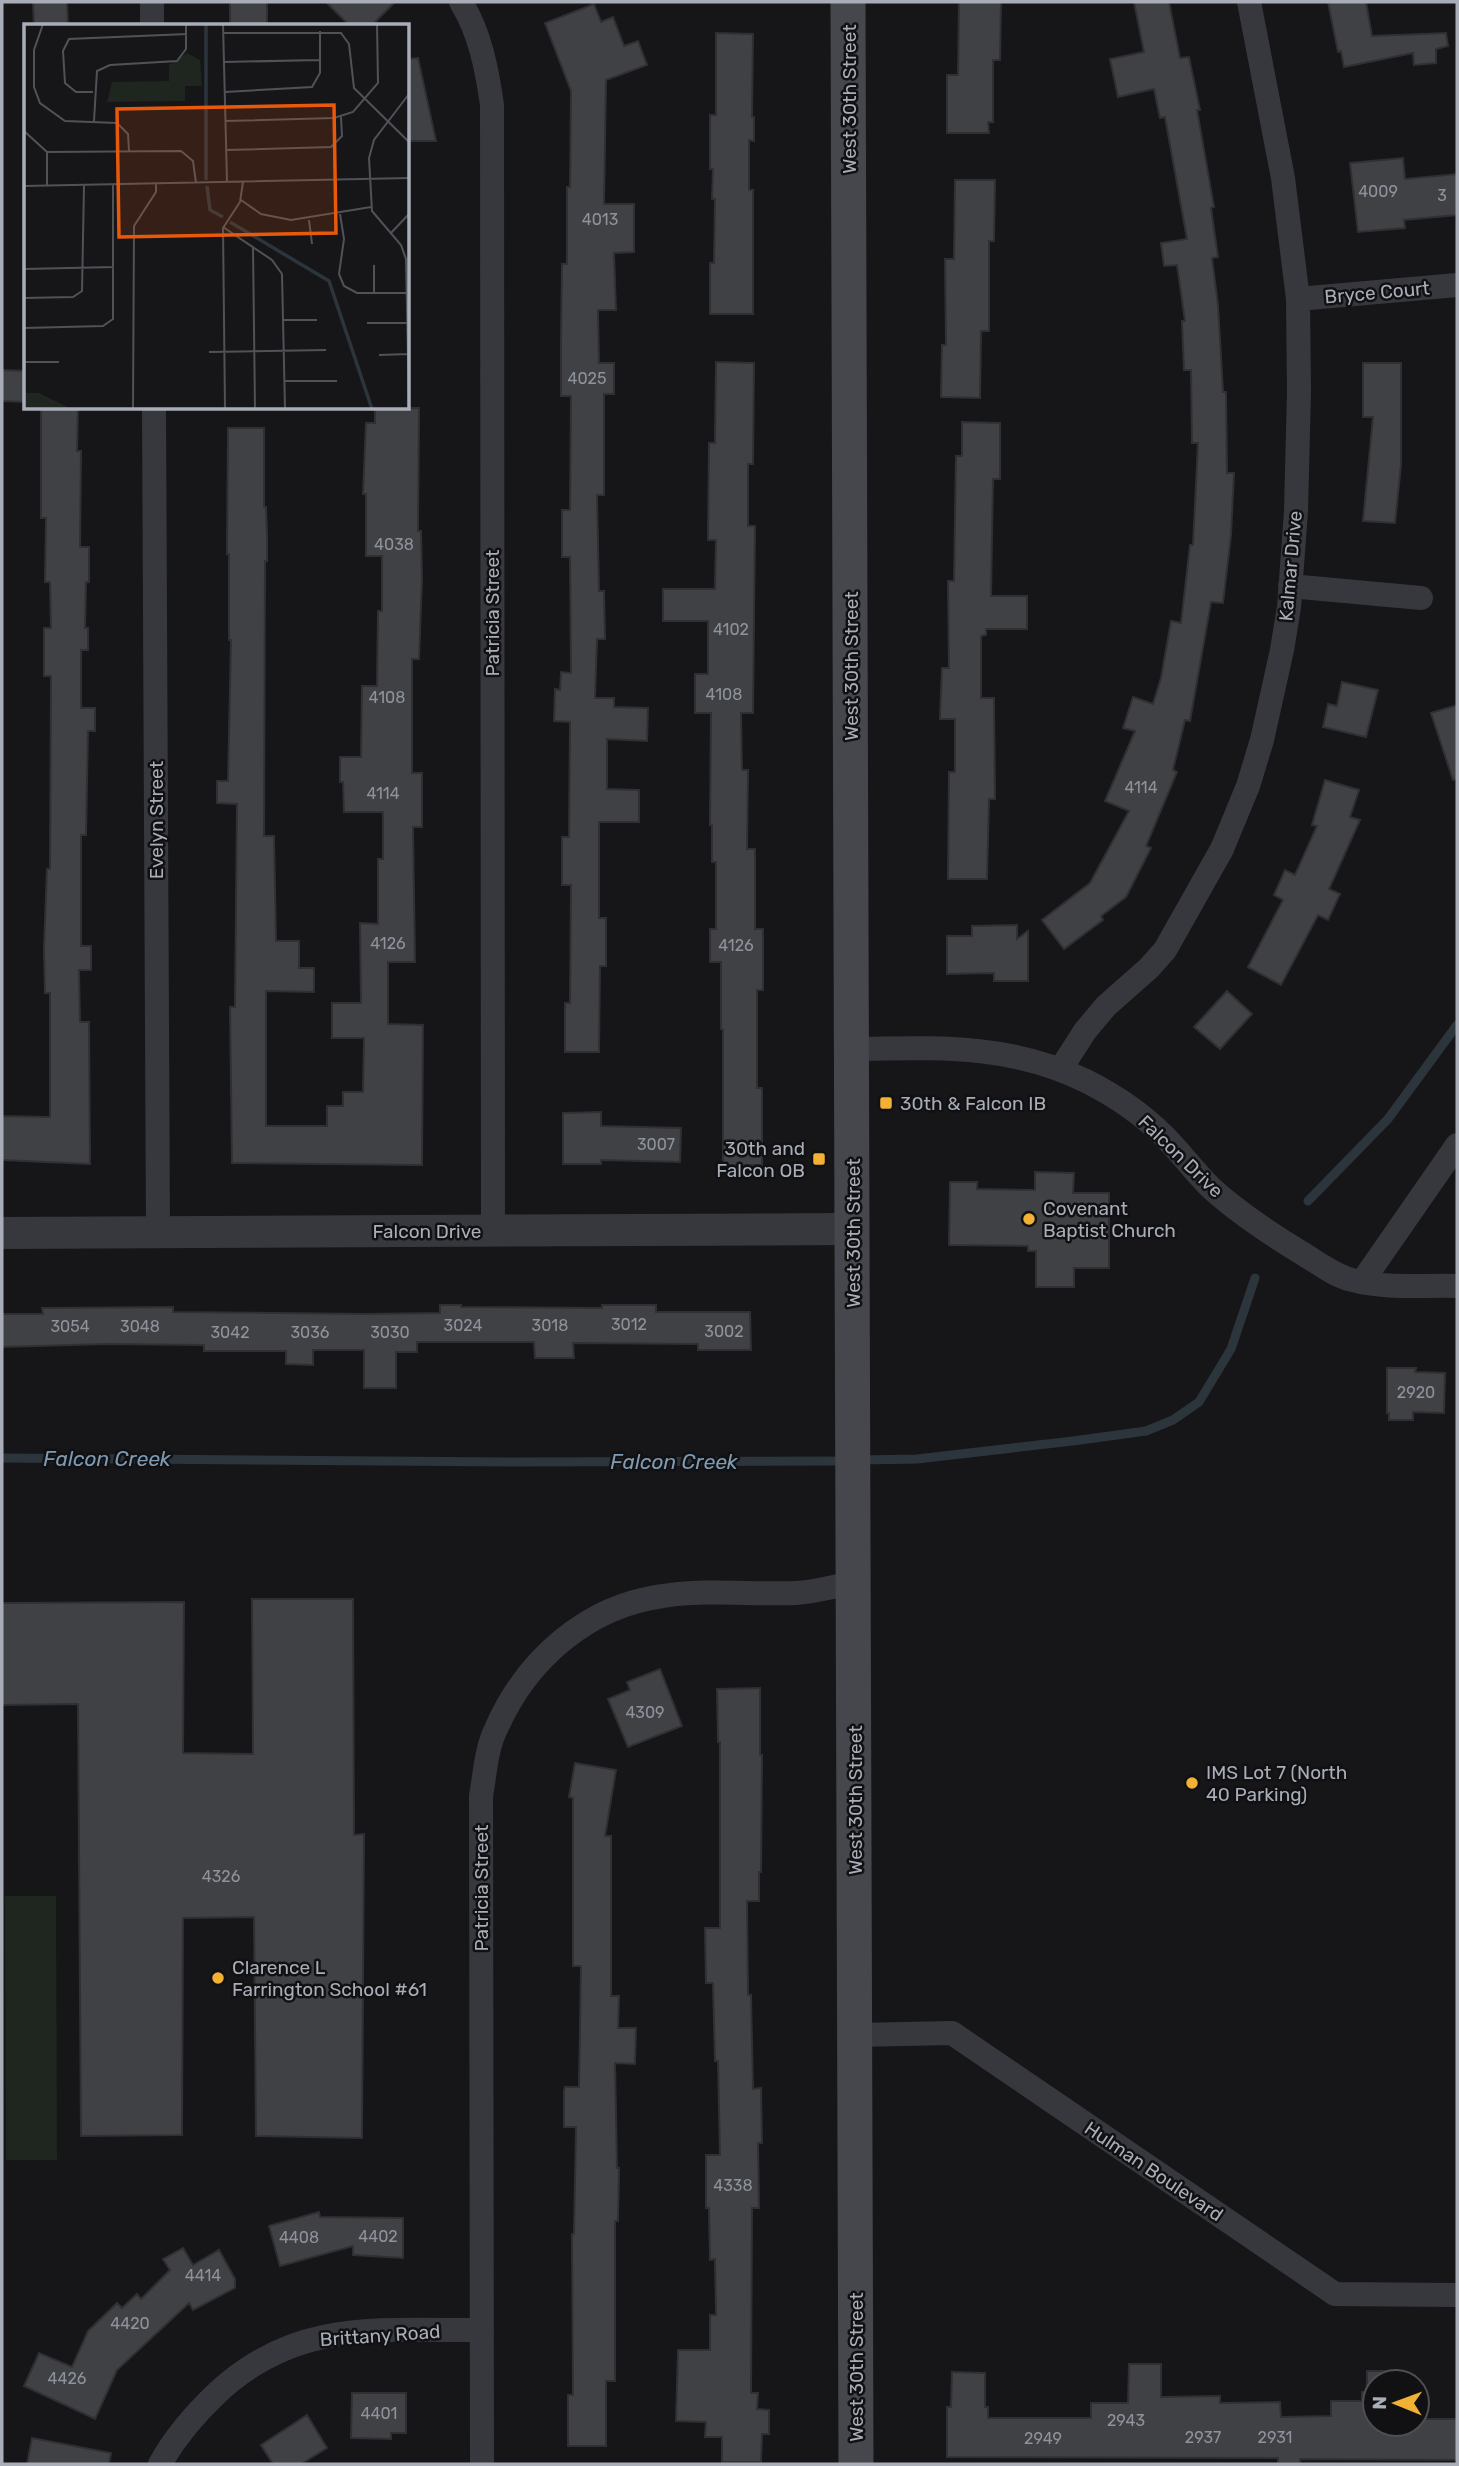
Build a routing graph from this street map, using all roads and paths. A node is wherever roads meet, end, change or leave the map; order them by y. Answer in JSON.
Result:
{"nodes":[{"id":1,"x":152,"y":2,"type":"edge"},
{"id":2,"x":461,"y":2,"type":"edge"},
{"id":3,"x":848,"y":2,"type":"edge"},
{"id":4,"x":1250,"y":2,"type":"edge"},
{"id":5,"x":152,"y":24,"type":"edge"},
{"id":6,"x":1457,"y":285,"type":"edge"},
{"id":7,"x":1298,"y":299,"type":"junction"},
{"id":8,"x":154,"y":410,"type":"edge"},
{"id":9,"x":1290,"y":586,"type":"junction"},
{"id":10,"x":1421,"y":598,"type":"dead end"},
{"id":11,"x":852,"y":1049,"type":"junction"},
{"id":12,"x":1060,"y":1070,"type":"junction"},
{"id":13,"x":1457,"y":1145,"type":"edge"},
{"id":14,"x":852,"y":1229,"type":"junction"},
{"id":15,"x":493,"y":1230,"type":"junction"},
{"id":16,"x":158,"y":1232,"type":"junction"},
{"id":17,"x":2,"y":1233,"type":"edge"},
{"id":18,"x":1362,"y":1282,"type":"junction"},
{"id":19,"x":1457,"y":1286,"type":"edge"},
{"id":20,"x":854,"y":1583,"type":"junction"},
{"id":21,"x":856,"y":2035,"type":"junction"},
{"id":22,"x":1457,"y":2295,"type":"edge"},
{"id":23,"x":482,"y":2330,"type":"junction"},
{"id":24,"x":160,"y":2464,"type":"edge"},
{"id":25,"x":482,"y":2464,"type":"edge"},
{"id":26,"x":856,"y":2464,"type":"edge"}],
"edges":[{"from":1,"to":5,"type":"street"},
{"from":2,"to":15,"type":"street","name":"Patricia Street"},
{"from":3,"to":11,"type":"main road","name":"West 30th Street"},
{"from":4,"to":7,"type":"street","name":"Kalmar Drive"},
{"from":6,"to":7,"type":"street","name":"Bryce Court"},
{"from":7,"to":9,"type":"street","name":"Kalmar Drive"},
{"from":8,"to":16,"type":"street","name":"Evelyn Street"},
{"from":9,"to":10,"type":"street"},
{"from":9,"to":12,"type":"street","name":"Kalmar Drive"},
{"from":11,"to":12,"type":"street","name":"Falcon Drive"},
{"from":11,"to":14,"type":"main road","name":"West 30th Street"},
{"from":12,"to":18,"type":"street","name":"Falcon Drive"},
{"from":13,"to":18,"type":"street"},
{"from":14,"to":15,"type":"street","name":"Falcon Drive"},
{"from":14,"to":20,"type":"main road","name":"West 30th Street"},
{"from":15,"to":16,"type":"street","name":"Falcon Drive"},
{"from":16,"to":17,"type":"street","name":"Falcon Drive"},
{"from":18,"to":19,"type":"street","name":"Falcon Drive"},
{"from":20,"to":21,"type":"main road","name":"West 30th Street"},
{"from":20,"to":23,"type":"street","name":"Patricia Street"},
{"from":21,"to":22,"type":"street","name":"Hulman Boulevard"},
{"from":21,"to":26,"type":"main road","name":"West 30th Street"},
{"from":23,"to":24,"type":"street","name":"Brittany Road"},
{"from":23,"to":25,"type":"street","name":"Patricia Street"}]}
